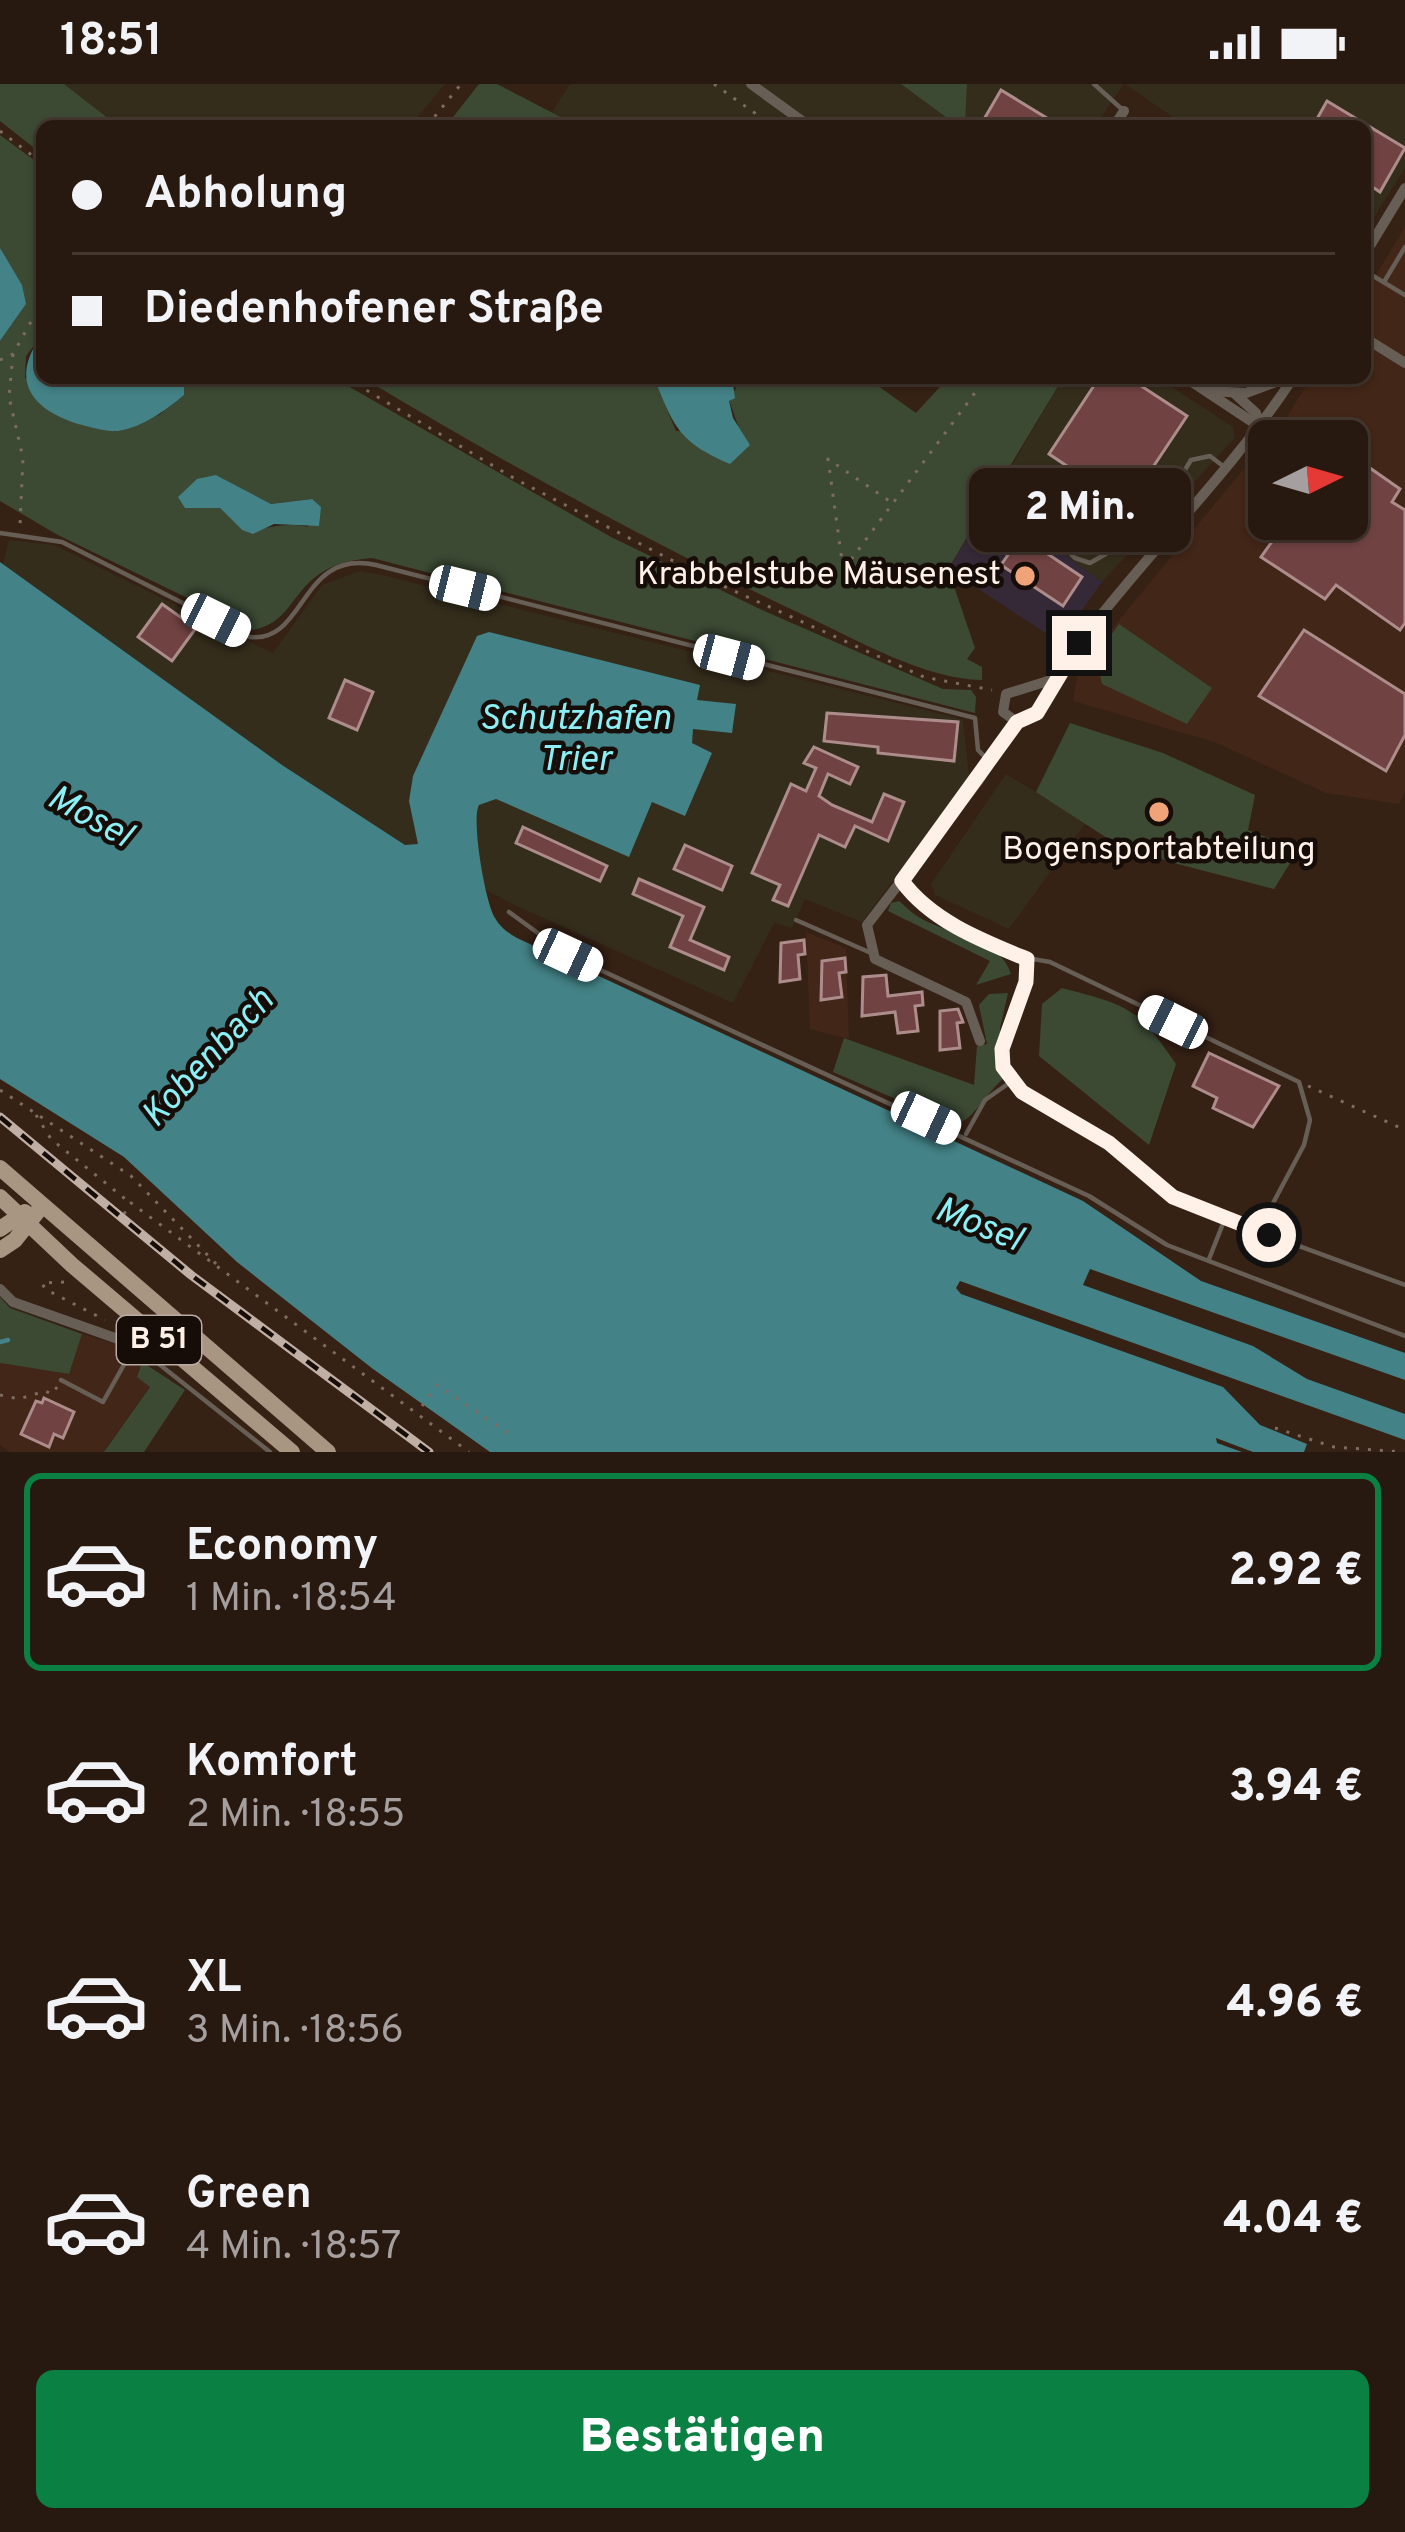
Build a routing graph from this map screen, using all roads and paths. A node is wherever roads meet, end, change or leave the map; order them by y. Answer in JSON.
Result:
{"nodes":[{"id":1,"x":460,"y":84,"type":"edge"},
{"id":2,"x":714,"y":84,"type":"edge"},
{"id":3,"x":752,"y":84,"type":"edge"},
{"id":4,"x":1094,"y":84,"type":"edge"},
{"id":5,"x":1124,"y":111,"type":"joint"},
{"id":6,"x":432,"y":120,"type":"edge"},
{"id":7,"x":765,"y":120,"type":"edge"},
{"id":8,"x":801,"y":120,"type":"edge"},
{"id":9,"x":1118,"y":120,"type":"edge"},
{"id":10,"x":0,"y":131,"type":"edge"},
{"id":11,"x":36,"y":158,"type":"edge"},
{"id":12,"x":1405,"y":188,"type":"edge"},
{"id":13,"x":1371,"y":244,"type":"edge"},
{"id":14,"x":1405,"y":247,"type":"edge"},
{"id":15,"x":1371,"y":274,"type":"edge"},
{"id":16,"x":1384,"y":282,"type":"junction"},
{"id":17,"x":1405,"y":295,"type":"edge"},
{"id":18,"x":36,"y":313,"type":"edge"},
{"id":19,"x":1371,"y":342,"type":"edge"},
{"id":20,"x":13,"y":354,"type":"junction"},
{"id":21,"x":0,"y":360,"type":"edge"},
{"id":22,"x":1405,"y":364,"type":"edge"},
{"id":23,"x":356,"y":384,"type":"edge"},
{"id":24,"x":981,"y":384,"type":"edge"},
{"id":25,"x":1195,"y":384,"type":"edge"},
{"id":26,"x":1268,"y":384,"type":"edge"},
{"id":27,"x":1286,"y":384,"type":"edge"},
{"id":28,"x":1206,"y":391,"type":"junction"},
{"id":29,"x":1234,"y":393,"type":"junction"},
{"id":30,"x":1250,"y":420,"type":"edge"},
{"id":31,"x":1256,"y":420,"type":"edge"},
{"id":32,"x":1264,"y":420,"type":"edge"},
{"id":33,"x":1248,"y":442,"type":"edge"},
{"id":34,"x":1227,"y":469,"type":"junction"},
{"id":35,"x":891,"y":502,"type":"junction"},
{"id":36,"x":0,"y":533,"type":"edge"},
{"id":37,"x":20,"y":535,"type":"junction"},
{"id":38,"x":1124,"y":535,"type":"junction"},
{"id":39,"x":1134,"y":542,"type":"junction"},
{"id":40,"x":1153,"y":555,"type":"junction"},
{"id":41,"x":1054,"y":678,"type":"junction"},
{"id":42,"x":1025,"y":687,"type":"junction"},
{"id":43,"x":1004,"y":695,"type":"junction"},
{"id":44,"x":1041,"y":706,"type":"junction"},
{"id":45,"x":1017,"y":722,"type":"junction"},
{"id":46,"x":991,"y":763,"type":"junction"},
{"id":47,"x":902,"y":881,"type":"junction"},
{"id":48,"x":509,"y":912,"type":"dead end"},
{"id":49,"x":796,"y":920,"type":"dead end"},
{"id":50,"x":871,"y":953,"type":"junction"},
{"id":51,"x":1027,"y":959,"type":"junction"},
{"id":52,"x":980,"y":1041,"type":"dead end"},
{"id":53,"x":1012,"y":1081,"type":"junction"},
{"id":54,"x":1299,"y":1082,"type":"junction"},
{"id":55,"x":0,"y":1090,"type":"edge"},
{"id":56,"x":35,"y":1113,"type":"junction"},
{"id":57,"x":1405,"y":1130,"type":"edge"},
{"id":58,"x":965,"y":1137,"type":"junction"},
{"id":59,"x":0,"y":1168,"type":"edge"},
{"id":60,"x":0,"y":1197,"type":"edge"},
{"id":61,"x":131,"y":1203,"type":"junction"},
{"id":62,"x":42,"y":1206,"type":"junction"},
{"id":63,"x":124,"y":1214,"type":"dead end"},
{"id":64,"x":23,"y":1220,"type":"junction"},
{"id":65,"x":1224,"y":1221,"type":"junction"},
{"id":66,"x":0,"y":1228,"type":"edge"},
{"id":67,"x":1269,"y":1235,"type":"junction"},
{"id":68,"x":2,"y":1250,"type":"edge"},
{"id":69,"x":1209,"y":1259,"type":"junction"},
{"id":70,"x":232,"y":1280,"type":"junction"},
{"id":71,"x":64,"y":1282,"type":"dead end"},
{"id":72,"x":1405,"y":1285,"type":"edge"},
{"id":73,"x":0,"y":1289,"type":"edge"},
{"id":74,"x":108,"y":1333,"type":"junction"},
{"id":75,"x":1405,"y":1336,"type":"edge"},
{"id":76,"x":135,"y":1345,"type":"junction"},
{"id":77,"x":62,"y":1380,"type":"joint"},
{"id":78,"x":0,"y":1395,"type":"edge"},
{"id":79,"x":422,"y":1406,"type":"dead end"},
{"id":80,"x":1275,"y":1428,"type":"dead end"},
{"id":81,"x":511,"y":1435,"type":"dead end"},
{"id":82,"x":270,"y":1452,"type":"edge"},
{"id":83,"x":292,"y":1452,"type":"edge"},
{"id":84,"x":328,"y":1452,"type":"edge"},
{"id":85,"x":469,"y":1452,"type":"edge"},
{"id":86,"x":1404,"y":1452,"type":"edge"}],
"edges":[{"from":1,"to":6,"type":"path"},
{"from":2,"to":7,"type":"path"},
{"from":3,"to":8,"type":"street"},
{"from":4,"to":5,"type":"lane"},
{"from":5,"to":9,"type":"street"},
{"from":10,"to":11,"type":"path"},
{"from":12,"to":13,"type":"street"},
{"from":14,"to":16,"type":"lane"},
{"from":15,"to":16,"type":"lane"},
{"from":16,"to":17,"type":"lane"},
{"from":18,"to":20,"type":"path"},
{"from":19,"to":22,"type":"street"},
{"from":20,"to":21,"type":"path"},
{"from":20,"to":37,"type":"path"},
{"from":23,"to":43,"type":"path"},
{"from":24,"to":35,"type":"path"},
{"from":25,"to":28,"type":"street"},
{"from":26,"to":29,"type":"street"},
{"from":27,"to":32,"type":"street"},
{"from":28,"to":29,"type":"street"},
{"from":28,"to":30,"type":"street"},
{"from":29,"to":31,"type":"street"},
{"from":33,"to":34,"type":"street"},
{"from":34,"to":39,"type":"lane"},
{"from":34,"to":40,"type":"street"},
{"from":35,"to":35,"type":"path"},
{"from":36,"to":37,"type":"lane"},
{"from":37,"to":46,"type":"lane"},
{"from":38,"to":38,"type":"lane"},
{"from":38,"to":39,"type":"lane"},
{"from":39,"to":40,"type":"lane"},
{"from":40,"to":41,"type":"street"},
{"from":41,"to":42,"type":"street"},
{"from":41,"to":44,"type":"street"},
{"from":42,"to":43,"type":"street"},
{"from":42,"to":44,"type":"street"},
{"from":43,"to":45,"type":"street"},
{"from":44,"to":45,"type":"street"},
{"from":45,"to":46,"type":"street"},
{"from":46,"to":47,"type":"street"},
{"from":47,"to":50,"type":"street"},
{"from":47,"to":51,"type":"lane"},
{"from":48,"to":58,"type":"lane"},
{"from":49,"to":50,"type":"lane"},
{"from":50,"to":52,"type":"street"},
{"from":51,"to":53,"type":"lane"},
{"from":51,"to":54,"type":"lane"},
{"from":53,"to":58,"type":"lane"},
{"from":53,"to":65,"type":"lane"},
{"from":54,"to":57,"type":"path"},
{"from":54,"to":67,"type":"lane"},
{"from":55,"to":56,"type":"path"},
{"from":56,"to":61,"type":"path"},
{"from":56,"to":70,"type":"path"},
{"from":58,"to":69,"type":"lane"},
{"from":59,"to":62,"type":"main road","number":"B 51"},
{"from":60,"to":64,"type":"main road","number":"B 51"},
{"from":61,"to":63,"type":"path"},
{"from":61,"to":70,"type":"path"},
{"from":62,"to":64,"type":"main road"},
{"from":62,"to":84,"type":"main road","number":"B 51"},
{"from":64,"to":66,"type":"main road"},
{"from":64,"to":68,"type":"main road"},
{"from":64,"to":83,"type":"main road","number":"B 51"},
{"from":65,"to":67,"type":"lane"},
{"from":65,"to":69,"type":"lane"},
{"from":67,"to":72,"type":"lane"},
{"from":69,"to":75,"type":"lane"},
{"from":70,"to":85,"type":"path"},
{"from":71,"to":74,"type":"path"},
{"from":73,"to":74,"type":"street"},
{"from":74,"to":76,"type":"street"},
{"from":76,"to":77,"type":"lane"},
{"from":76,"to":82,"type":"lane"},
{"from":77,"to":78,"type":"path"},
{"from":79,"to":81,"type":"path"},
{"from":80,"to":86,"type":"path"}]}
